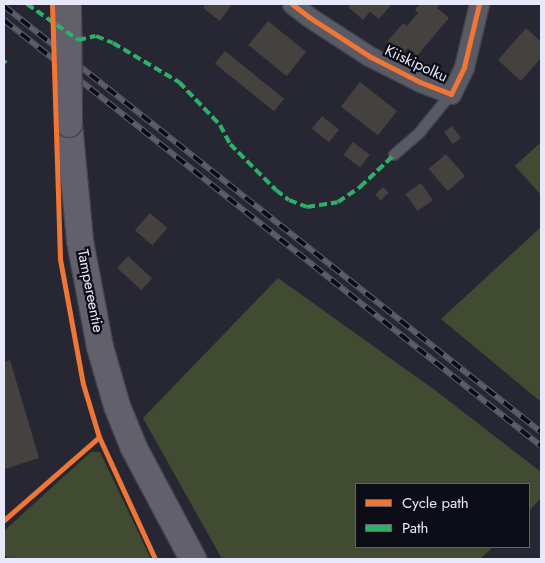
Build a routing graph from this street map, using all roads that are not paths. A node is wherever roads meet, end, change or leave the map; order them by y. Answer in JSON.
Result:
{"nodes":[{"id":1,"x":68,"y":4,"type":"edge"},
{"id":2,"x":292,"y":4,"type":"edge"},
{"id":3,"x":479,"y":4,"type":"edge"},
{"id":4,"x":451,"y":94,"type":"junction"},
{"id":5,"x":394,"y":155,"type":"dead end"},
{"id":6,"x":193,"y":559,"type":"edge"}],
"edges":[{"from":1,"to":6,"type":"main road","name":"Tampereentie","bridge":true},
{"from":2,"to":4,"type":"street","name":"Kiiskipolku"},
{"from":3,"to":4,"type":"street","name":"Kiiskipolku"},
{"from":4,"to":5,"type":"lane"}]}
